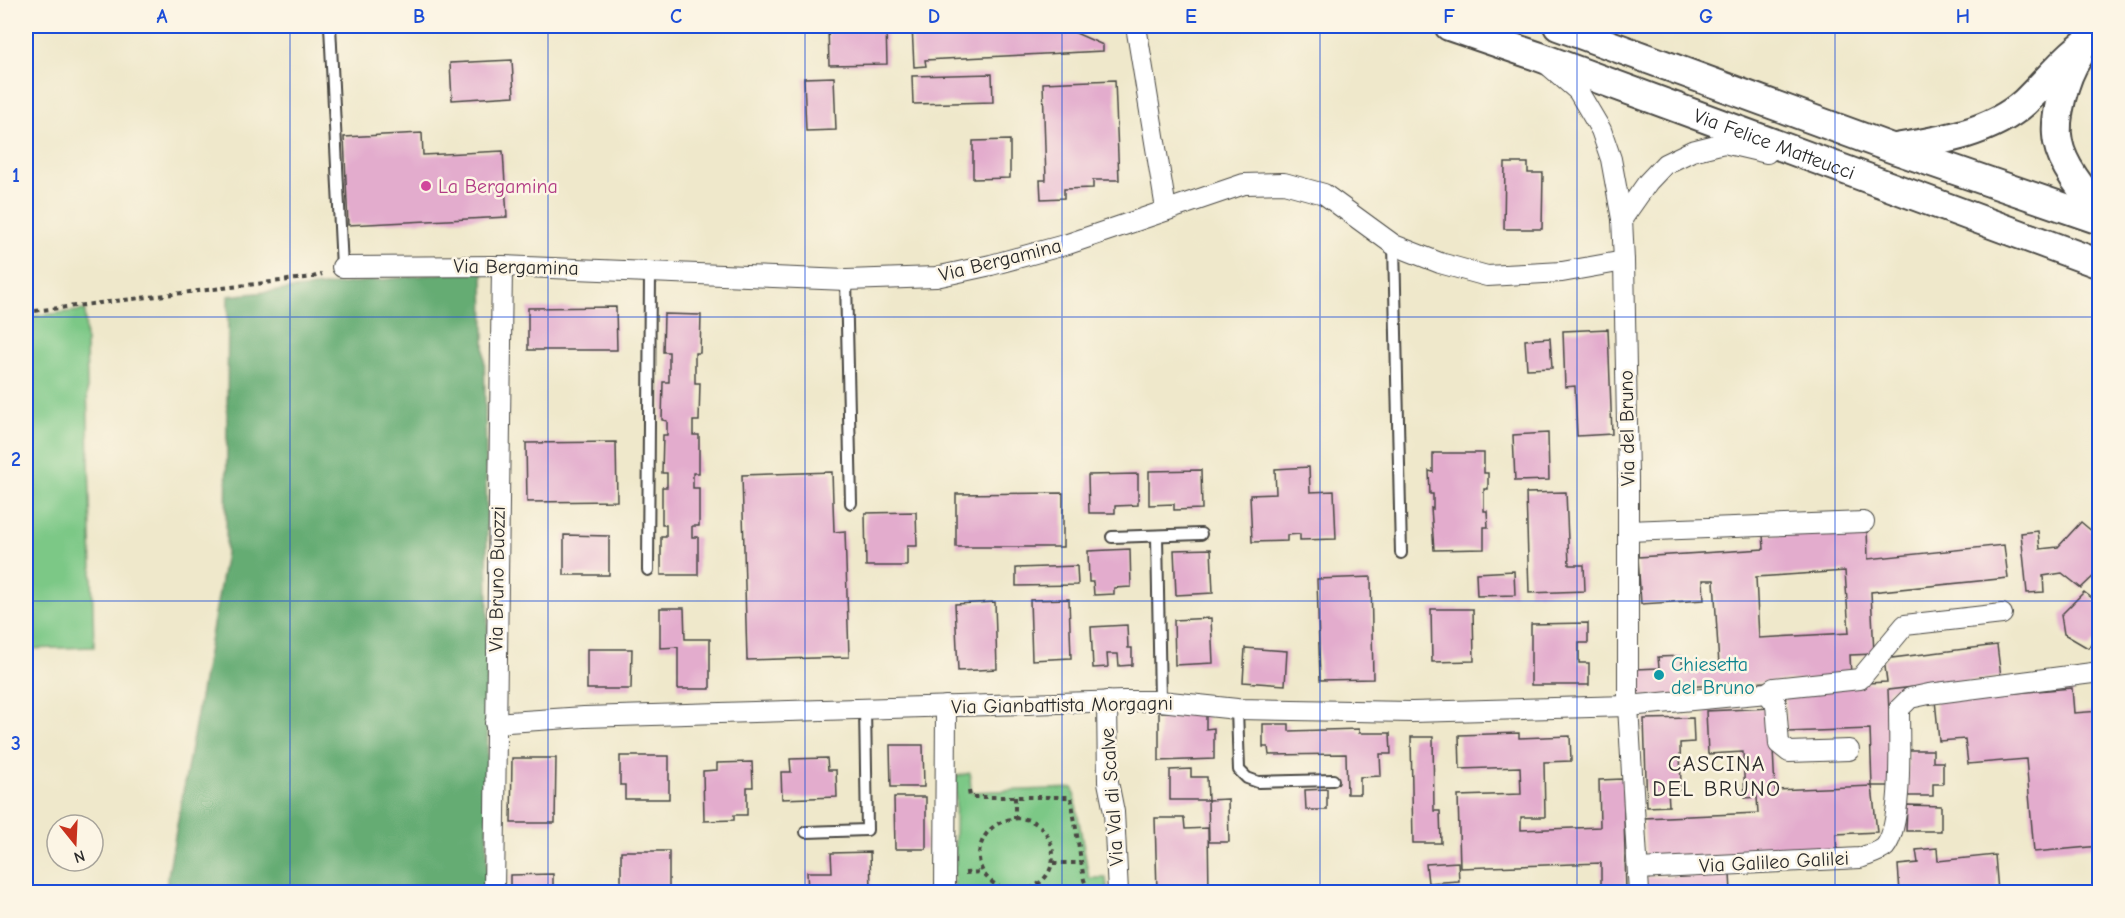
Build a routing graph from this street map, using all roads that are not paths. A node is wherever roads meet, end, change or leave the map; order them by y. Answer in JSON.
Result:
{"nodes":[{"id":1,"x":330,"y":26,"type":"edge"},
{"id":2,"x":1136,"y":26,"type":"edge"},
{"id":3,"x":1449,"y":26,"type":"edge"},
{"id":4,"x":1558,"y":26,"type":"edge"},
{"id":5,"x":2095,"y":35,"type":"edge"},
{"id":6,"x":1537,"y":56,"type":"junction"},
{"id":7,"x":1894,"y":148,"type":"junction"},
{"id":8,"x":1844,"y":168,"type":"junction"},
{"id":9,"x":2100,"y":208,"type":"edge"},
{"id":10,"x":1166,"y":209,"type":"junction"},
{"id":11,"x":1622,"y":219,"type":"junction"},
{"id":12,"x":2100,"y":220,"type":"edge"},
{"id":13,"x":1394,"y":245,"type":"junction"},
{"id":14,"x":1624,"y":261,"type":"junction"},
{"id":15,"x":2100,"y":264,"type":"edge"},
{"id":16,"x":502,"y":266,"type":"junction"},
{"id":17,"x":342,"y":267,"type":"joint"},
{"id":18,"x":650,"y":271,"type":"junction"},
{"id":19,"x":846,"y":280,"type":"junction"},
{"id":20,"x":851,"y":503,"type":"dead end"},
{"id":21,"x":1864,"y":522,"type":"dead end"},
{"id":22,"x":1628,"y":531,"type":"junction"},
{"id":23,"x":1202,"y":534,"type":"dead end"},
{"id":24,"x":1157,"y":536,"type":"junction"},
{"id":25,"x":1112,"y":537,"type":"dead end"},
{"id":26,"x":1401,"y":553,"type":"dead end"},
{"id":27,"x":648,"y":570,"type":"dead end"},
{"id":28,"x":2002,"y":614,"type":"dead end"},
{"id":29,"x":2100,"y":672,"type":"edge"},
{"id":30,"x":1767,"y":693,"type":"junction"},
{"id":31,"x":1107,"y":701,"type":"junction"},
{"id":32,"x":1160,"y":701,"type":"junction"},
{"id":33,"x":946,"y":706,"type":"junction"},
{"id":34,"x":1628,"y":706,"type":"junction"},
{"id":35,"x":865,"y":708,"type":"junction"},
{"id":36,"x":1237,"y":709,"type":"junction"},
{"id":37,"x":495,"y":723,"type":"junction"},
{"id":38,"x":1849,"y":750,"type":"dead end"},
{"id":39,"x":1333,"y":780,"type":"dead end"},
{"id":40,"x":806,"y":832,"type":"dead end"},
{"id":41,"x":1638,"y":869,"type":"junction"},
{"id":42,"x":494,"y":892,"type":"edge"},
{"id":43,"x":945,"y":892,"type":"edge"},
{"id":44,"x":1118,"y":892,"type":"edge"},
{"id":45,"x":1639,"y":892,"type":"edge"}],
"edges":[{"from":1,"to":17,"type":"lane"},
{"from":2,"to":10,"type":"street"},
{"from":3,"to":6,"type":"main road","name":"Via Felice Matteucci"},
{"from":4,"to":7,"type":"main road","name":"Via Felice Matteucci"},
{"from":5,"to":7,"type":"main road"},
{"from":5,"to":9,"type":"main road"},
{"from":6,"to":8,"type":"main road","name":"Via Felice Matteucci"},
{"from":6,"to":11,"type":"street","name":"Via del Bruno"},
{"from":7,"to":12,"type":"main road","name":"Via Felice Matteucci"},
{"from":8,"to":11,"type":"street"},
{"from":8,"to":15,"type":"main road","name":"Via Felice Matteucci"},
{"from":10,"to":13,"type":"street","name":"Via Bergamina"},
{"from":10,"to":19,"type":"street","name":"Via Bergamina"},
{"from":11,"to":14,"type":"street","name":"Via del Bruno"},
{"from":13,"to":14,"type":"street","name":"Via Bergamina"},
{"from":13,"to":26,"type":"lane"},
{"from":14,"to":22,"type":"street","name":"Via del Bruno"},
{"from":16,"to":17,"type":"street","name":"Via Bergamina"},
{"from":16,"to":18,"type":"street","name":"Via Bergamina"},
{"from":16,"to":37,"type":"street","name":"Via Bruno Buozzi"},
{"from":18,"to":19,"type":"street","name":"Via Bergamina"},
{"from":18,"to":27,"type":"lane"},
{"from":19,"to":20,"type":"lane"},
{"from":21,"to":22,"type":"street"},
{"from":22,"to":34,"type":"street","name":"Via del Bruno"},
{"from":23,"to":24,"type":"lane"},
{"from":24,"to":25,"type":"lane"},
{"from":24,"to":32,"type":"lane"},
{"from":28,"to":30,"type":"street","name":"Via Gianbattista Morgagni"},
{"from":29,"to":41,"type":"street","name":"Via Galileo Galilei"},
{"from":30,"to":34,"type":"street","name":"Via Gianbattista Morgagni"},
{"from":30,"to":38,"type":"street"},
{"from":31,"to":32,"type":"street","name":"Via Gianbattista Morgagni"},
{"from":31,"to":33,"type":"street","name":"Via Gianbattista Morgagni"},
{"from":31,"to":44,"type":"street","name":"Via Val di Scalve"},
{"from":32,"to":36,"type":"street","name":"Via Gianbattista Morgagni"},
{"from":33,"to":35,"type":"street","name":"Via Gianbattista Morgagni"},
{"from":33,"to":43,"type":"street"},
{"from":34,"to":36,"type":"street","name":"Via Gianbattista Morgagni"},
{"from":34,"to":41,"type":"street","name":"Via del Bruno"},
{"from":35,"to":37,"type":"street","name":"Via Gianbattista Morgagni"},
{"from":35,"to":40,"type":"lane"},
{"from":36,"to":39,"type":"lane"},
{"from":37,"to":42,"type":"street","name":"Via Bruno Buozzi"},
{"from":41,"to":45,"type":"street","name":"Via del Bruno"}]}
